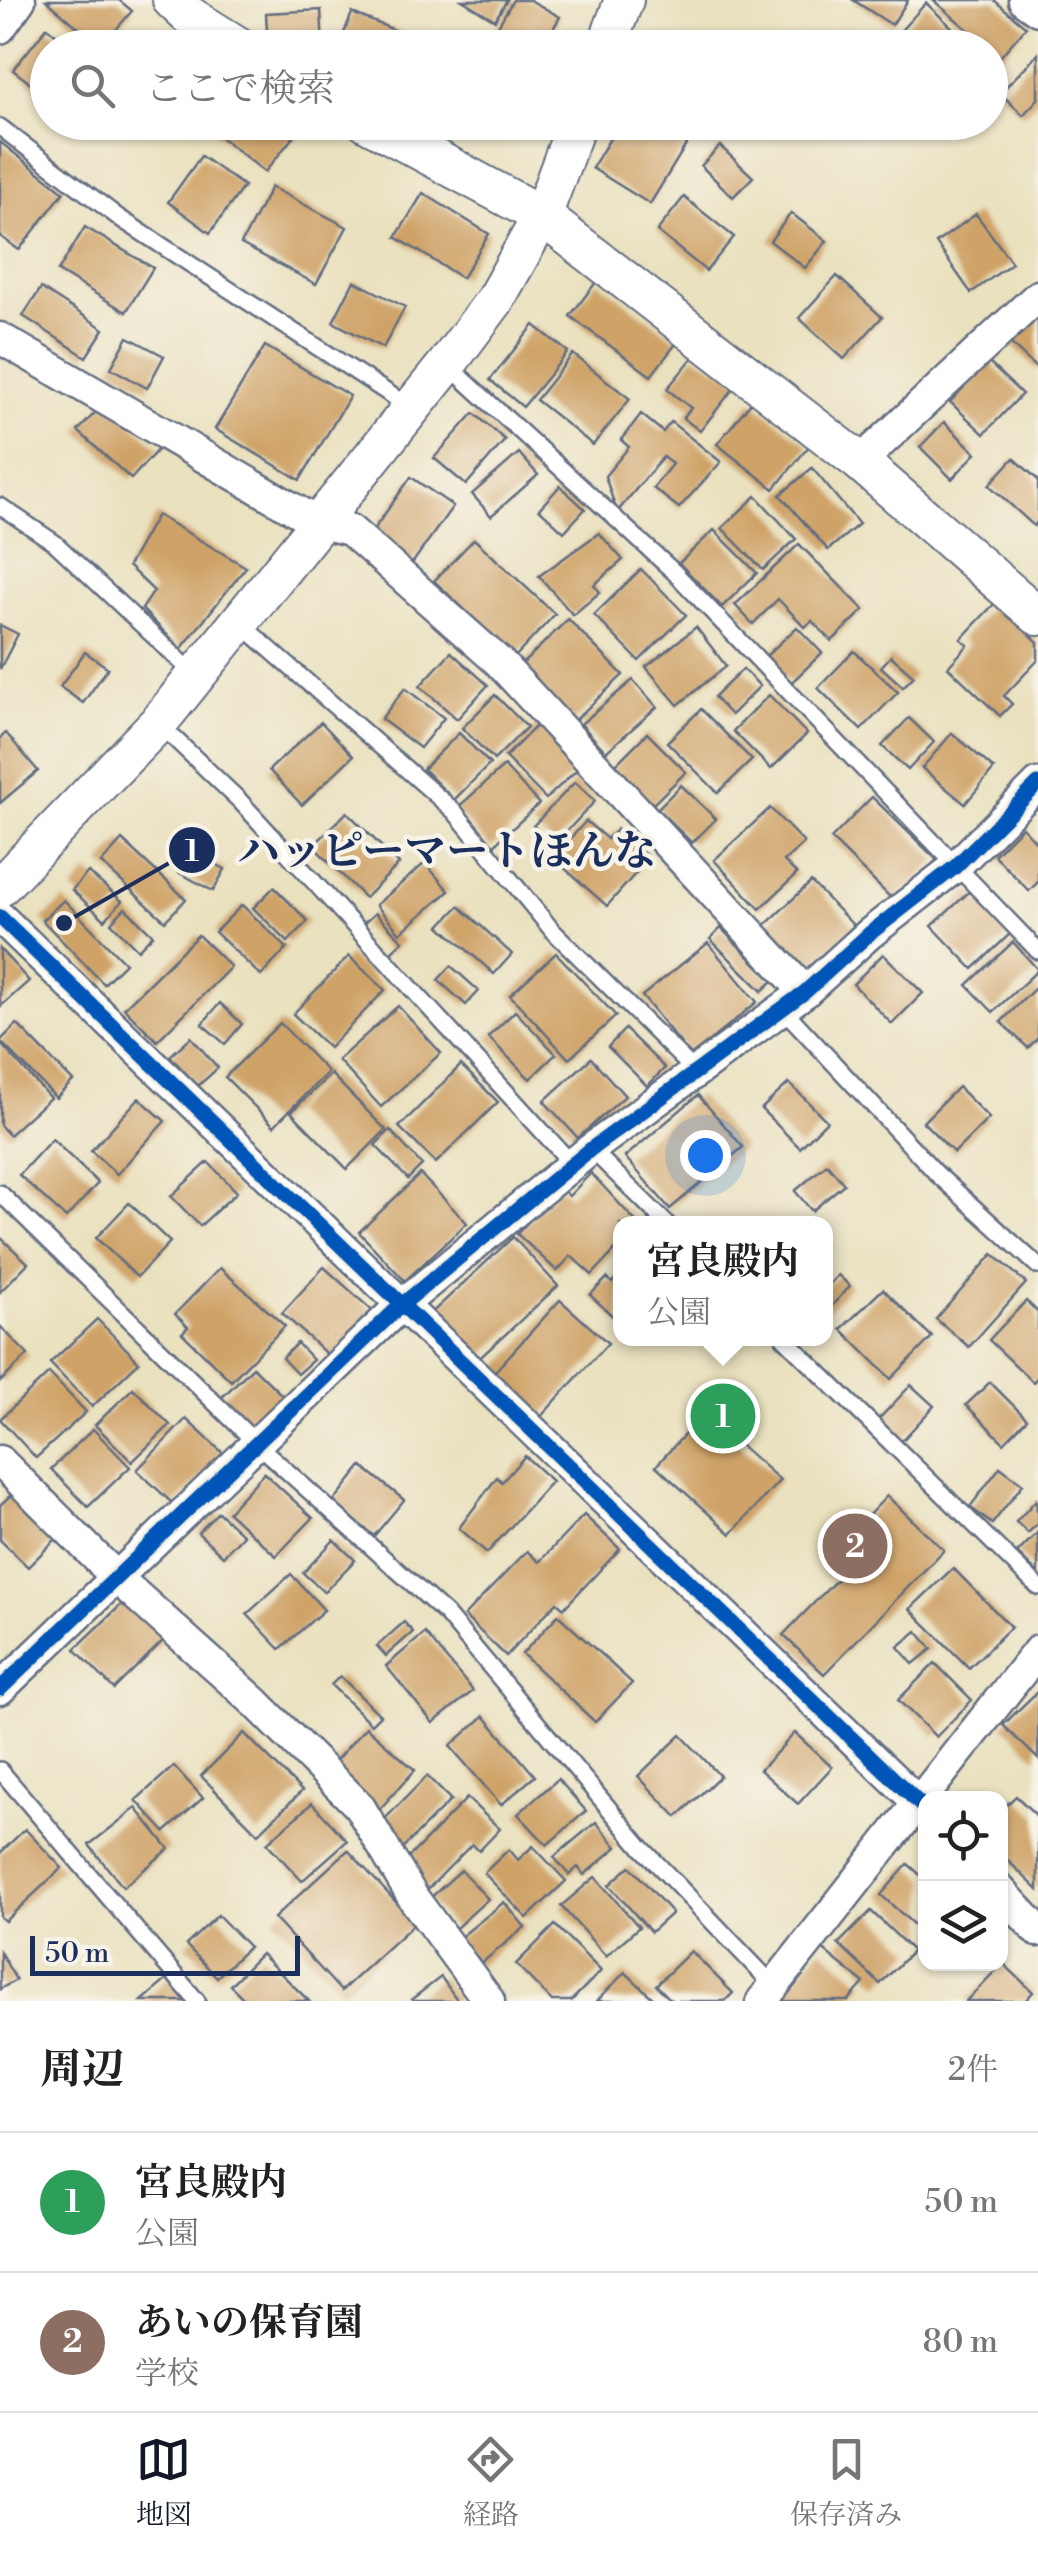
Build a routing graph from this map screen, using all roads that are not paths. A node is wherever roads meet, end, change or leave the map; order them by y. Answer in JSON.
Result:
{"nodes":[{"id":1,"x":20,"y":0,"type":"edge"},
{"id":2,"x":172,"y":0,"type":"edge"},
{"id":3,"x":1024,"y":0,"type":"edge"},
{"id":4,"x":620,"y":1,"type":"edge"},
{"id":5,"x":1038,"y":10,"type":"edge"},
{"id":6,"x":0,"y":28,"type":"edge"},
{"id":7,"x":212,"y":30,"type":"edge"},
{"id":8,"x":611,"y":30,"type":"edge"},
{"id":9,"x":0,"y":127,"type":"edge"},
{"id":10,"x":400,"y":140,"type":"edge"},
{"id":11,"x":570,"y":140,"type":"edge"},
{"id":12,"x":542,"y":216,"type":"junction"},
{"id":13,"x":1038,"y":296,"type":"edge"},
{"id":14,"x":0,"y":338,"type":"edge"},
{"id":15,"x":447,"y":364,"type":"junction"},
{"id":16,"x":411,"y":408,"type":"junction"},
{"id":17,"x":860,"y":462,"type":"junction"},
{"id":18,"x":0,"y":506,"type":"edge"},
{"id":19,"x":316,"y":522,"type":"junction"},
{"id":20,"x":1038,"y":616,"type":"edge"},
{"id":21,"x":241,"y":624,"type":"junction"},
{"id":22,"x":197,"y":677,"type":"junction"},
{"id":23,"x":158,"y":723,"type":"junction"},
{"id":24,"x":1038,"y":784,"type":"edge"},
{"id":25,"x":955,"y":867,"type":"junction"},
{"id":26,"x":0,"y":887,"type":"edge"},
{"id":27,"x":0,"y":917,"type":"edge"},
{"id":28,"x":1038,"y":951,"type":"edge"},
{"id":29,"x":794,"y":1000,"type":"junction"},
{"id":30,"x":698,"y":1074,"type":"junction"},
{"id":31,"x":582,"y":1157,"type":"junction"},
{"id":32,"x":0,"y":1193,"type":"edge"},
{"id":33,"x":657,"y":1216,"type":"edge"},
{"id":34,"x":1038,"y":1266,"type":"edge"},
{"id":35,"x":399,"y":1306,"type":"junction"},
{"id":36,"x":792,"y":1346,"type":"edge"},
{"id":37,"x":258,"y":1445,"type":"junction"},
{"id":38,"x":0,"y":1461,"type":"edge"},
{"id":39,"x":118,"y":1579,"type":"junction"},
{"id":40,"x":1038,"y":1587,"type":"edge"},
{"id":41,"x":1038,"y":1652,"type":"edge"},
{"id":42,"x":0,"y":1689,"type":"edge"},
{"id":43,"x":0,"y":1770,"type":"edge"},
{"id":44,"x":933,"y":1791,"type":"edge"},
{"id":45,"x":918,"y":1802,"type":"edge"},
{"id":46,"x":918,"y":1811,"type":"edge"},
{"id":47,"x":1008,"y":1898,"type":"edge"},
{"id":48,"x":1038,"y":1930,"type":"edge"},
{"id":49,"x":768,"y":1993,"type":"edge"},
{"id":50,"x":197,"y":2001,"type":"edge"},
{"id":51,"x":489,"y":2001,"type":"edge"}],
"edges":[{"from":1,"to":6,"type":"street"},
{"from":2,"to":7,"type":"street"},
{"from":3,"to":5,"type":"street"},
{"from":4,"to":8,"type":"street"},
{"from":9,"to":16,"type":"lane"},
{"from":10,"to":12,"type":"street"},
{"from":11,"to":12,"type":"street"},
{"from":12,"to":15,"type":"street"},
{"from":12,"to":17,"type":"street"},
{"from":13,"to":17,"type":"street"},
{"from":14,"to":19,"type":"street"},
{"from":15,"to":16,"type":"street"},
{"from":15,"to":25,"type":"lane"},
{"from":16,"to":19,"type":"street"},
{"from":17,"to":20,"type":"street"},
{"from":18,"to":22,"type":"lane"},
{"from":19,"to":21,"type":"street"},
{"from":19,"to":29,"type":"street"},
{"from":21,"to":22,"type":"street"},
{"from":21,"to":30,"type":"lane"},
{"from":22,"to":23,"type":"street"},
{"from":23,"to":26,"type":"street"},
{"from":23,"to":31,"type":"lane"},
{"from":24,"to":25,"type":"street"},
{"from":25,"to":28,"type":"lane"},
{"from":25,"to":29,"type":"street"},
{"from":27,"to":35,"type":"street"},
{"from":29,"to":30,"type":"street"},
{"from":29,"to":34,"type":"lane"},
{"from":30,"to":31,"type":"street"},
{"from":31,"to":33,"type":"lane"},
{"from":31,"to":35,"type":"street"},
{"from":32,"to":37,"type":"lane"},
{"from":35,"to":37,"type":"street"},
{"from":35,"to":45,"type":"street"},
{"from":36,"to":40,"type":"lane"},
{"from":37,"to":39,"type":"street"},
{"from":37,"to":49,"type":"lane"},
{"from":38,"to":39,"type":"street"},
{"from":39,"to":42,"type":"street"},
{"from":39,"to":51,"type":"street"},
{"from":41,"to":44,"type":"street"},
{"from":43,"to":50,"type":"lane"},
{"from":46,"to":49,"type":"street"},
{"from":47,"to":48,"type":"street"}]}
